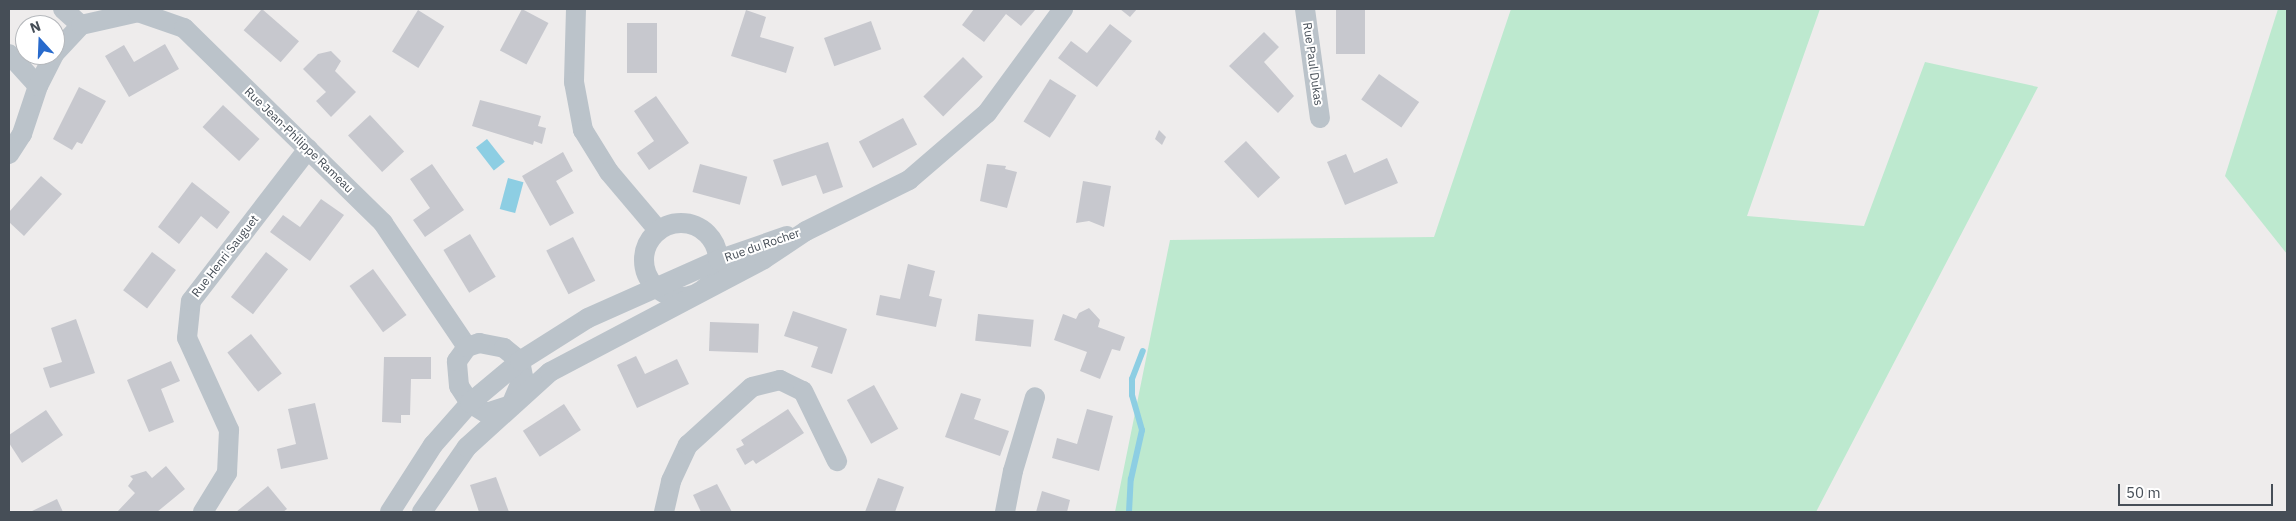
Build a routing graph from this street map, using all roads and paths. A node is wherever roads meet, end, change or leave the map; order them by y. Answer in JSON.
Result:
{"nodes":[{"id":1,"x":63,"y":9,"type":"edge"},
{"id":2,"x":576,"y":9,"type":"edge"},
{"id":3,"x":1063,"y":9,"type":"edge"},
{"id":4,"x":1305,"y":9,"type":"edge"},
{"id":5,"x":81,"y":25,"type":"junction"},
{"id":6,"x":65,"y":42,"type":"edge"},
{"id":7,"x":9,"y":54,"type":"edge"},
{"id":8,"x":48,"y":65,"type":"edge"},
{"id":9,"x":38,"y":86,"type":"junction"},
{"id":10,"x":1320,"y":118,"type":"dead end"},
{"id":11,"x":308,"y":149,"type":"junction"},
{"id":12,"x":9,"y":154,"type":"edge"},
{"id":13,"x":658,"y":230,"type":"junction"},
{"id":14,"x":806,"y":231,"type":"junction"},
{"id":15,"x":718,"y":260,"type":"junction"},
{"id":16,"x":655,"y":287,"type":"junction"},
{"id":17,"x":698,"y":294,"type":"junction"},
{"id":18,"x":467,"y":347,"type":"junction"},
{"id":19,"x":520,"y":361,"type":"junction"},
{"id":20,"x":1036,"y":398,"type":"dead end"},
{"id":21,"x":470,"y":404,"type":"junction"},
{"id":22,"x":511,"y":405,"type":"junction"},
{"id":23,"x":838,"y":462,"type":"dead end"},
{"id":24,"x":203,"y":512,"type":"edge"},
{"id":25,"x":390,"y":512,"type":"edge"},
{"id":26,"x":422,"y":512,"type":"edge"},
{"id":27,"x":664,"y":512,"type":"edge"},
{"id":28,"x":1005,"y":512,"type":"edge"}],
"edges":[{"from":1,"to":5,"type":"street"},
{"from":2,"to":13,"type":"street"},
{"from":3,"to":14,"type":"street"},
{"from":4,"to":10,"type":"street","name":"Rue Paul Dukas"},
{"from":5,"to":6,"type":"street"},
{"from":5,"to":11,"type":"street","name":"Rue Jean-Philippe Rameau"},
{"from":7,"to":9,"type":"street"},
{"from":8,"to":9,"type":"street"},
{"from":9,"to":12,"type":"street"},
{"from":11,"to":18,"type":"street","name":"Rue Jean-Philippe Rameau"},
{"from":11,"to":24,"type":"street","name":"Rue Henri Sauguet"},
{"from":13,"to":15,"type":"street"},
{"from":13,"to":16,"type":"street"},
{"from":14,"to":15,"type":"street","name":"Rue du Rocher"},
{"from":14,"to":17,"type":"street","name":"Rue du Rocher"},
{"from":15,"to":16,"type":"street","name":"Rue du Rocher"},
{"from":15,"to":17,"type":"street"},
{"from":16,"to":17,"type":"street"},
{"from":16,"to":19,"type":"street","name":"Rue du Rocher"},
{"from":17,"to":22,"type":"street","name":"Rue du Rocher"},
{"from":18,"to":19,"type":"street"},
{"from":18,"to":21,"type":"street"},
{"from":19,"to":21,"type":"street","name":"Rue du Rocher"},
{"from":19,"to":22,"type":"street"},
{"from":20,"to":28,"type":"street"},
{"from":21,"to":22,"type":"street"},
{"from":21,"to":25,"type":"street","name":"Rue du Rocher"},
{"from":22,"to":26,"type":"street","name":"Rue du Rocher"},
{"from":23,"to":27,"type":"street"}]}
